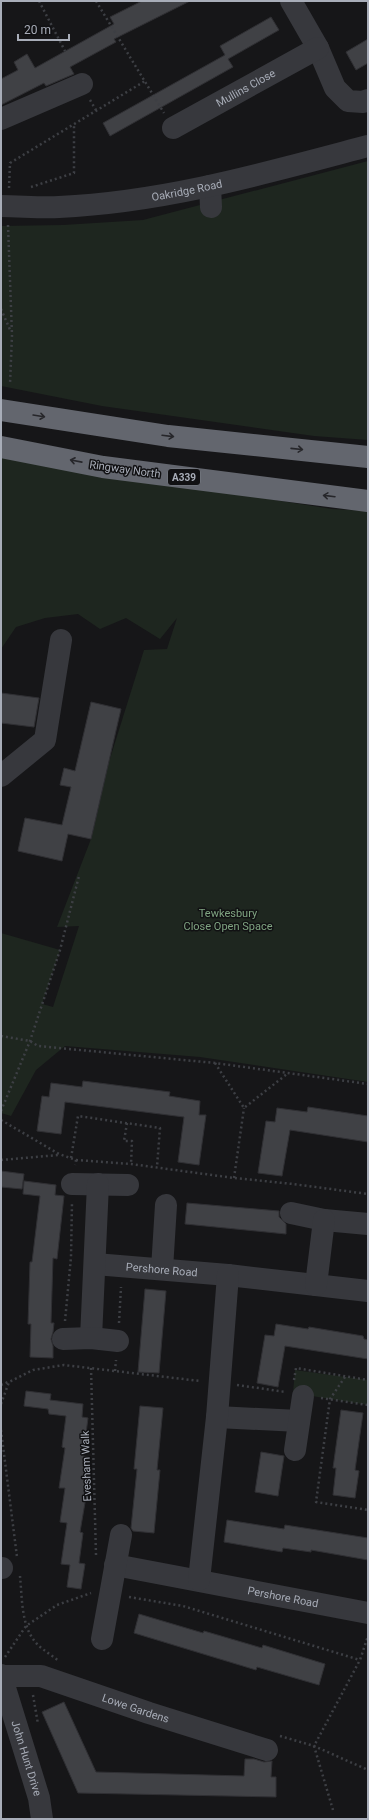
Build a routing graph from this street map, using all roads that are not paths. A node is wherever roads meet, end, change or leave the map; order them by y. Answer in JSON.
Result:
{"nodes":[{"id":1,"x":291,"y":1,"type":"edge"},
{"id":2,"x":318,"y":48,"type":"junction"},
{"id":3,"x":82,"y":84,"type":"dead end"},
{"id":4,"x":368,"y":100,"type":"edge"},
{"id":5,"x":1,"y":119,"type":"edge"},
{"id":6,"x":173,"y":128,"type":"road end"},
{"id":7,"x":368,"y":146,"type":"edge"},
{"id":8,"x":6,"y":207,"type":"edge"},
{"id":9,"x":1,"y":410,"type":"edge"},
{"id":10,"x":1,"y":447,"type":"edge"},
{"id":11,"x":368,"y":457,"type":"edge"},
{"id":12,"x":368,"y":501,"type":"edge"},
{"id":13,"x":61,"y":640,"type":"dead end"},
{"id":14,"x":1,"y":776,"type":"edge"},
{"id":15,"x":129,"y":1174,"type":"road end"},
{"id":16,"x":72,"y":1184,"type":"road end"},
{"id":17,"x":98,"y":1184,"type":"junction"},
{"id":18,"x":166,"y":1205,"type":"dead end"},
{"id":19,"x":291,"y":1214,"type":"dead end"},
{"id":20,"x":324,"y":1220,"type":"junction"},
{"id":21,"x":368,"y":1224,"type":"edge"},
{"id":22,"x":95,"y":1264,"type":"junction"},
{"id":23,"x":162,"y":1269,"type":"junction"},
{"id":24,"x":228,"y":1275,"type":"junction"},
{"id":25,"x":316,"y":1285,"type":"junction"},
{"id":26,"x":368,"y":1291,"type":"edge"},
{"id":27,"x":91,"y":1338,"type":"junction"},
{"id":28,"x":63,"y":1339,"type":"road end"},
{"id":29,"x":118,"y":1341,"type":"dead end"},
{"id":30,"x":303,"y":1396,"type":"road end"},
{"id":31,"x":217,"y":1417,"type":"junction"},
{"id":32,"x":299,"y":1421,"type":"junction"},
{"id":33,"x":295,"y":1450,"type":"dead end"},
{"id":34,"x":121,"y":1535,"type":"dead end"},
{"id":35,"x":106,"y":1562,"type":"junction"},
{"id":36,"x":199,"y":1580,"type":"junction"},
{"id":37,"x":368,"y":1613,"type":"edge"},
{"id":38,"x":102,"y":1639,"type":"dead end"},
{"id":39,"x":6,"y":1676,"type":"edge"},
{"id":40,"x":272,"y":1743,"type":"road end"},
{"id":41,"x":42,"y":1819,"type":"edge"}],
"edges":[{"from":1,"to":2,"type":"street"},
{"from":2,"to":4,"type":"street"},
{"from":2,"to":6,"type":"street","name":"Mullins Close"},
{"from":3,"to":5,"type":"street"},
{"from":7,"to":8,"type":"street","name":"Oakridge Road"},
{"from":9,"to":11,"type":"highway","one_way":true},
{"from":12,"to":10,"type":"highway","name":"Ringway North","number":"A339","one_way":true},
{"from":13,"to":14,"type":"street"},
{"from":15,"to":17,"type":"street"},
{"from":16,"to":17,"type":"street"},
{"from":17,"to":22,"type":"street"},
{"from":18,"to":23,"type":"street"},
{"from":19,"to":20,"type":"street"},
{"from":20,"to":21,"type":"street"},
{"from":20,"to":25,"type":"street"},
{"from":22,"to":23,"type":"street","name":"Pershore Road"},
{"from":22,"to":27,"type":"street"},
{"from":23,"to":24,"type":"street","name":"Pershore Road"},
{"from":24,"to":25,"type":"street","name":"Pershore Road"},
{"from":24,"to":31,"type":"street"},
{"from":25,"to":26,"type":"street","name":"Pershore Road"},
{"from":27,"to":28,"type":"street"},
{"from":27,"to":29,"type":"street"},
{"from":30,"to":32,"type":"street"},
{"from":31,"to":32,"type":"street"},
{"from":31,"to":36,"type":"street"},
{"from":32,"to":33,"type":"street"},
{"from":34,"to":35,"type":"street"},
{"from":35,"to":36,"type":"street","name":"Pershore Road"},
{"from":35,"to":38,"type":"street"},
{"from":36,"to":37,"type":"street","name":"Pershore Road"},
{"from":39,"to":40,"type":"street","name":"Lowe Gardens"},
{"from":39,"to":41,"type":"street","name":"John Hunt Drive"}]}
